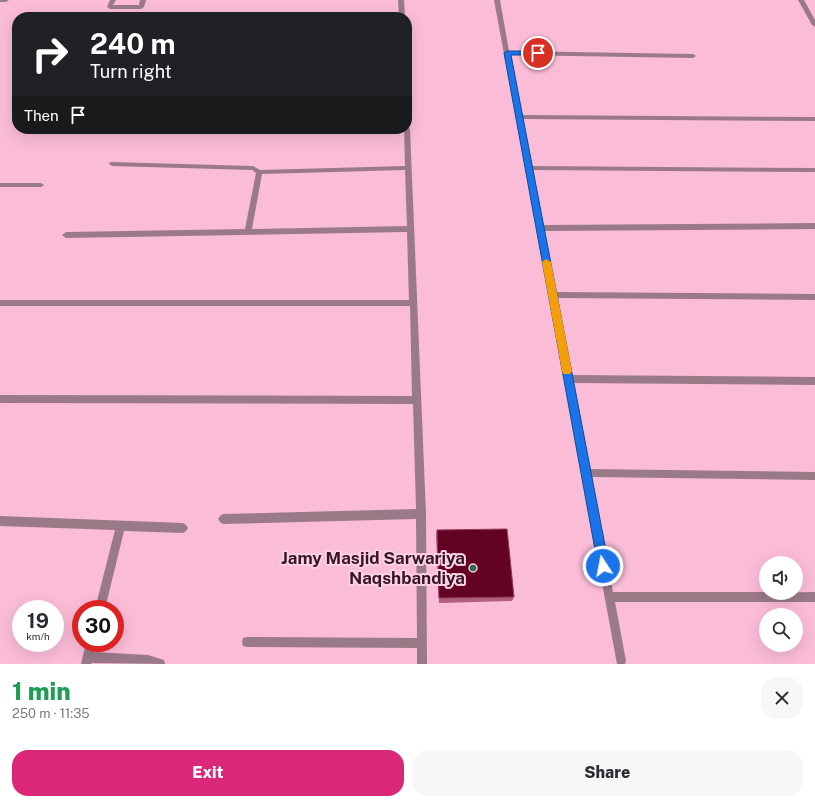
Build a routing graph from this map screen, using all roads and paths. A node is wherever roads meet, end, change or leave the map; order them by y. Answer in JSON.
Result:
{"nodes":[{"id":1,"x":0,"y":0,"type":"edge"},
{"id":2,"x":6,"y":0,"type":"edge"},
{"id":3,"x":113,"y":0,"type":"edge"},
{"id":4,"x":143,"y":0,"type":"edge"},
{"id":5,"x":401,"y":0,"type":"edge"},
{"id":6,"x":497,"y":0,"type":"edge"},
{"id":7,"x":801,"y":0,"type":"edge"},
{"id":8,"x":402,"y":12,"type":"edge"},
{"id":9,"x":815,"y":25,"type":"edge"},
{"id":10,"x":507,"y":53,"type":"junction"},
{"id":11,"x":693,"y":56,"type":"dead end"},
{"id":12,"x":519,"y":117,"type":"junction"},
{"id":13,"x":815,"y":119,"type":"edge"},
{"id":14,"x":407,"y":134,"type":"edge"},
{"id":15,"x":112,"y":164,"type":"dead end"},
{"id":16,"x":408,"y":168,"type":"junction"},
{"id":17,"x":529,"y":168,"type":"junction"},
{"id":18,"x":815,"y":170,"type":"edge"},
{"id":19,"x":259,"y":172,"type":"junction"},
{"id":20,"x":0,"y":185,"type":"edge"},
{"id":21,"x":41,"y":185,"type":"dead end"},
{"id":22,"x":815,"y":226,"type":"edge"},
{"id":23,"x":540,"y":228,"type":"junction"},
{"id":24,"x":410,"y":229,"type":"junction"},
{"id":25,"x":248,"y":232,"type":"junction"},
{"id":26,"x":66,"y":235,"type":"dead end"},
{"id":27,"x":553,"y":294,"type":"junction"},
{"id":28,"x":815,"y":297,"type":"edge"},
{"id":29,"x":0,"y":303,"type":"edge"},
{"id":30,"x":413,"y":303,"type":"junction"},
{"id":31,"x":568,"y":379,"type":"junction"},
{"id":32,"x":815,"y":381,"type":"edge"},
{"id":33,"x":0,"y":399,"type":"edge"},
{"id":34,"x":417,"y":400,"type":"junction"},
{"id":35,"x":586,"y":473,"type":"junction"},
{"id":36,"x":815,"y":476,"type":"edge"},
{"id":37,"x":421,"y":514,"type":"junction"},
{"id":38,"x":223,"y":519,"type":"dead end"},
{"id":39,"x":0,"y":521,"type":"edge"},
{"id":40,"x":121,"y":525,"type":"junction"},
{"id":41,"x":183,"y":528,"type":"dead end"},
{"id":42,"x":609,"y":597,"type":"junction"},
{"id":43,"x":815,"y":597,"type":"edge"},
{"id":44,"x":102,"y":600,"type":"edge"},
{"id":45,"x":247,"y":642,"type":"dead end"},
{"id":46,"x":422,"y":643,"type":"junction"},
{"id":47,"x":87,"y":660,"type":"edge"},
{"id":48,"x":621,"y":661,"type":"dead end"},
{"id":49,"x":160,"y":664,"type":"edge"},
{"id":50,"x":422,"y":664,"type":"edge"}],
"edges":[{"from":1,"to":2,"type":"street"},
{"from":3,"to":4,"type":"street"},
{"from":5,"to":8,"type":"street"},
{"from":6,"to":10,"type":"street"},
{"from":7,"to":9,"type":"street"},
{"from":10,"to":11,"type":"street"},
{"from":10,"to":12,"type":"street"},
{"from":12,"to":13,"type":"street"},
{"from":12,"to":17,"type":"street"},
{"from":14,"to":16,"type":"street"},
{"from":15,"to":19,"type":"street"},
{"from":16,"to":19,"type":"street"},
{"from":16,"to":24,"type":"street"},
{"from":17,"to":18,"type":"street"},
{"from":17,"to":23,"type":"street"},
{"from":19,"to":25,"type":"street"},
{"from":20,"to":21,"type":"street"},
{"from":22,"to":23,"type":"street"},
{"from":23,"to":27,"type":"street"},
{"from":24,"to":25,"type":"street"},
{"from":24,"to":30,"type":"street"},
{"from":25,"to":26,"type":"street"},
{"from":27,"to":28,"type":"street"},
{"from":27,"to":31,"type":"street"},
{"from":29,"to":30,"type":"street"},
{"from":30,"to":34,"type":"street"},
{"from":31,"to":32,"type":"street"},
{"from":31,"to":35,"type":"street"},
{"from":33,"to":34,"type":"street"},
{"from":34,"to":37,"type":"street"},
{"from":35,"to":36,"type":"street"},
{"from":35,"to":42,"type":"street"},
{"from":37,"to":38,"type":"street"},
{"from":37,"to":46,"type":"street"},
{"from":39,"to":40,"type":"street"},
{"from":40,"to":41,"type":"street"},
{"from":40,"to":44,"type":"street"},
{"from":42,"to":43,"type":"street"},
{"from":42,"to":48,"type":"street"},
{"from":45,"to":46,"type":"street"},
{"from":46,"to":50,"type":"street"},
{"from":47,"to":49,"type":"street"}]}
